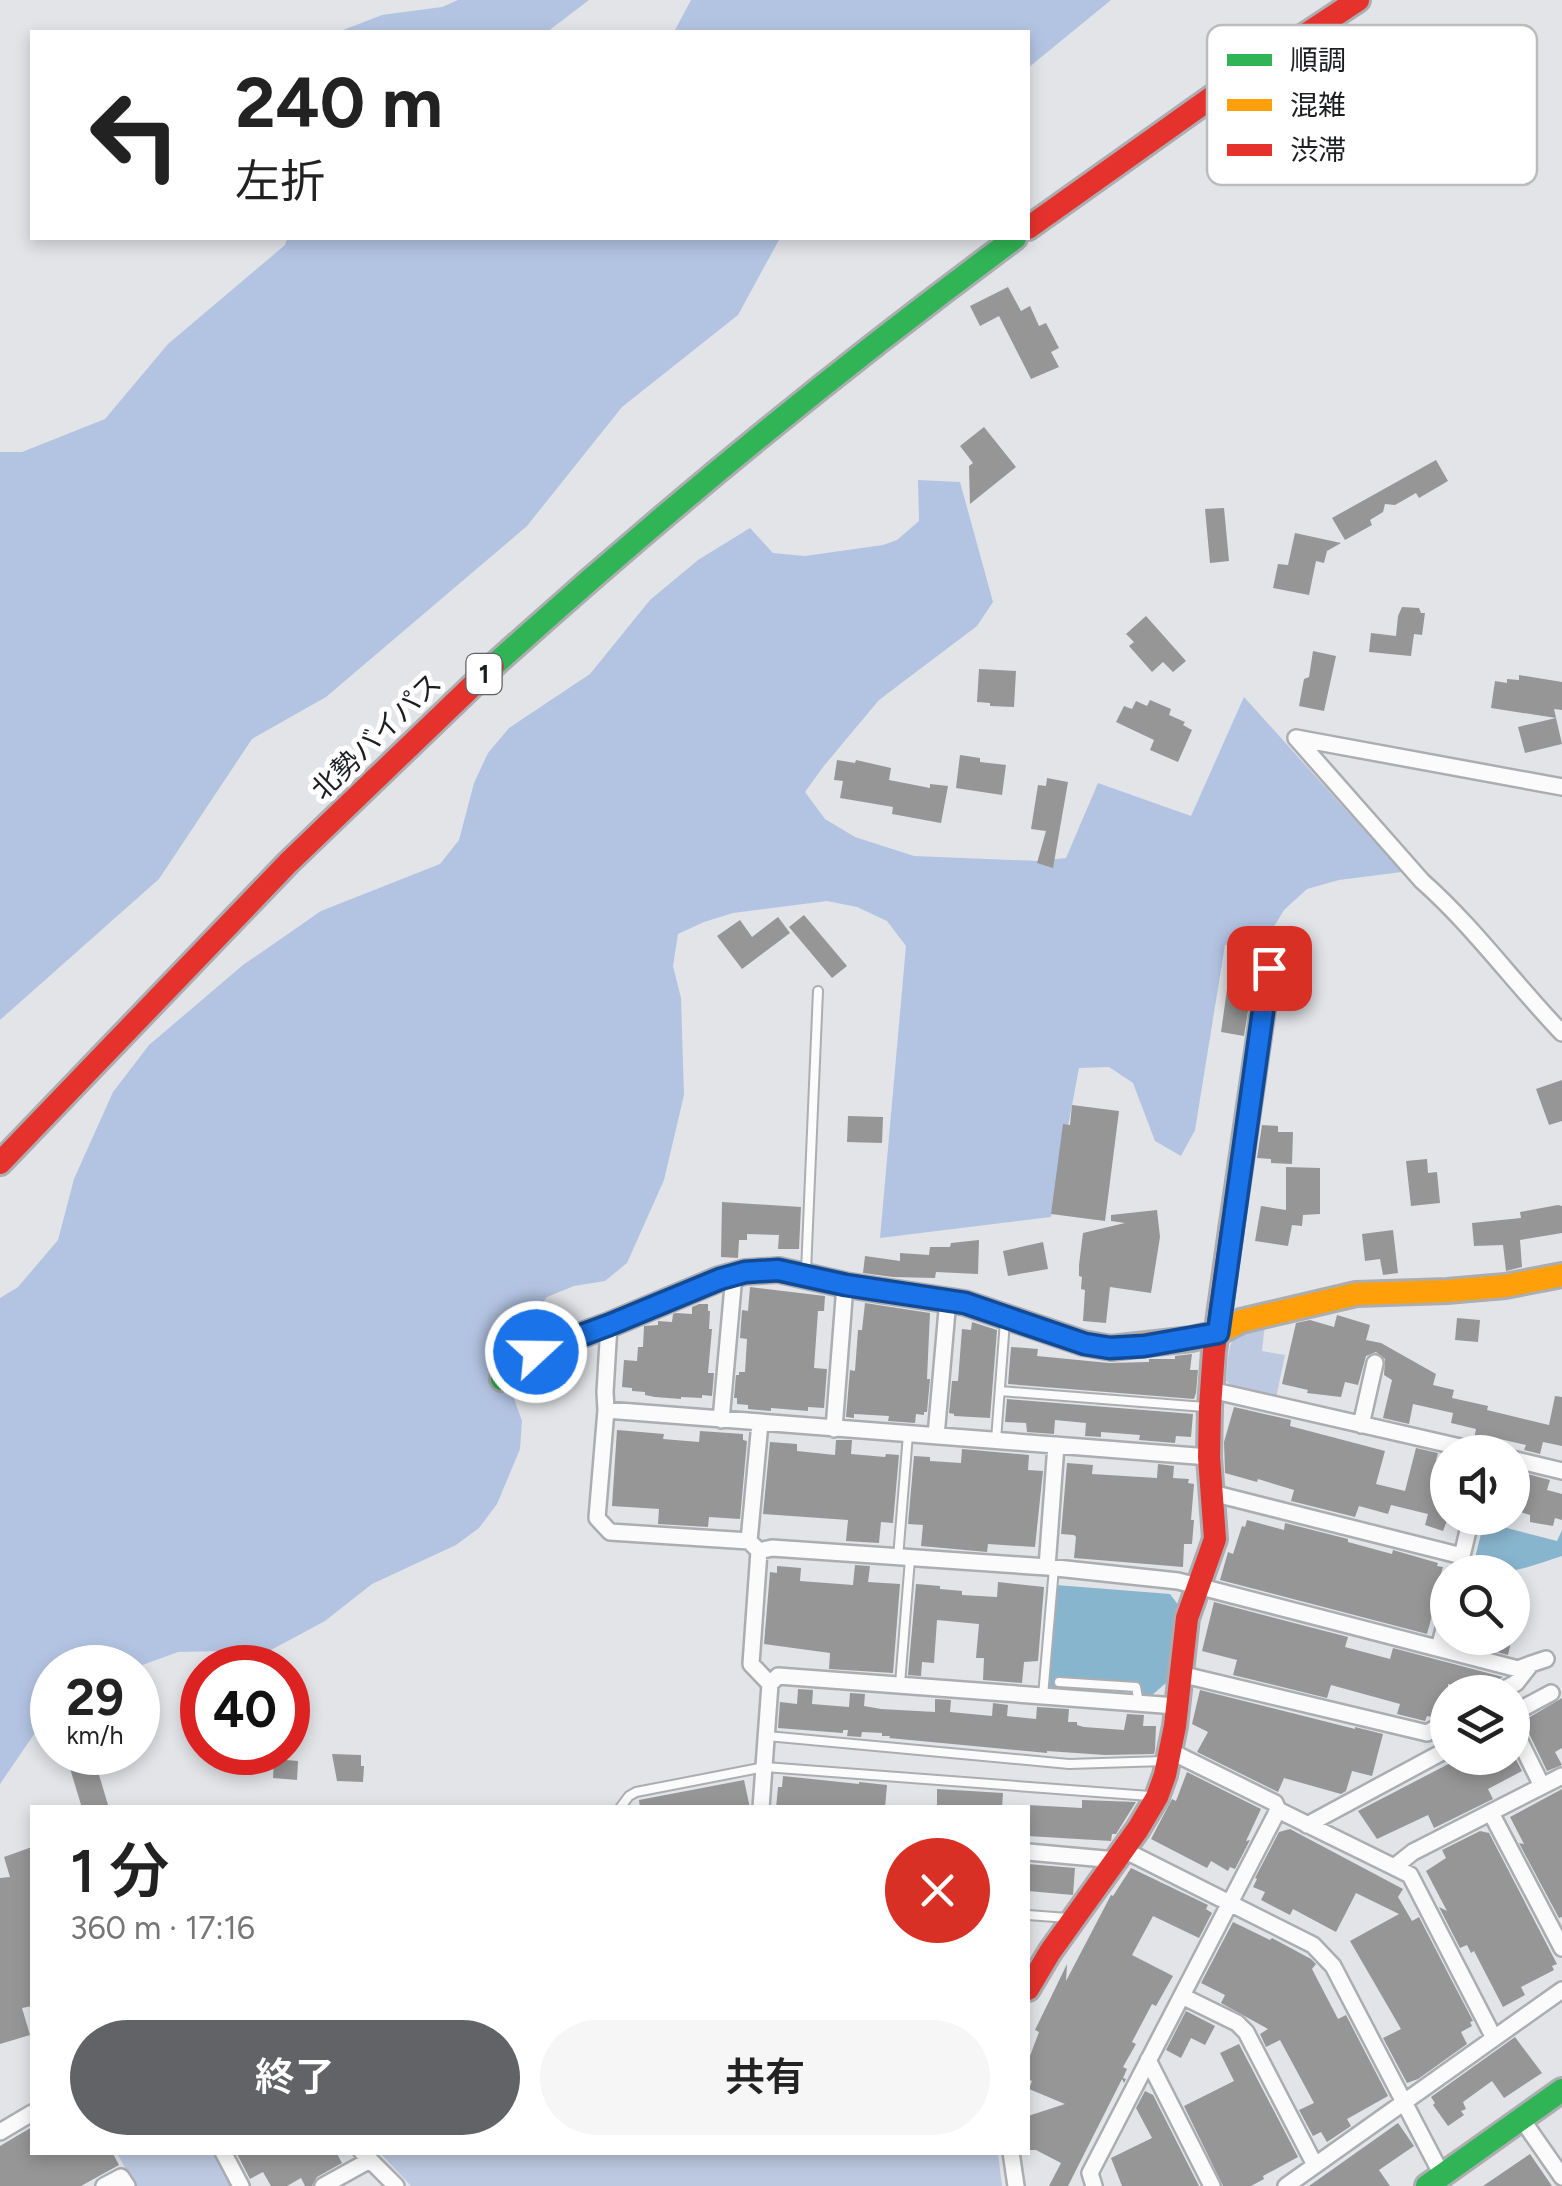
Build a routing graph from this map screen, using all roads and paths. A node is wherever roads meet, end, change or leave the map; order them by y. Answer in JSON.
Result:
{"nodes":[{"id":1,"x":1358,"y":0,"type":"edge"},
{"id":2,"x":1318,"y":25,"type":"edge"},
{"id":3,"x":1207,"y":101,"type":"edge"},
{"id":4,"x":1030,"y":227,"type":"edge"},
{"id":5,"x":1012,"y":240,"type":"edge"},
{"id":6,"x":1562,"y":787,"type":"edge"},
{"id":7,"x":1269,"y":968,"type":"dead end"},
{"id":8,"x":818,"y":992,"type":"dead end"},
{"id":9,"x":1562,"y":1033,"type":"edge"},
{"id":10,"x":0,"y":1163,"type":"edge"},
{"id":11,"x":734,"y":1275,"type":"junction"},
{"id":12,"x":1562,"y":1275,"type":"edge"},
{"id":13,"x":806,"y":1276,"type":"junction"},
{"id":14,"x":846,"y":1285,"type":"junction"},
{"id":15,"x":948,"y":1299,"type":"junction"},
{"id":16,"x":1006,"y":1317,"type":"junction"},
{"id":17,"x":609,"y":1325,"type":"junction"},
{"id":18,"x":1218,"y":1333,"type":"junction"},
{"id":19,"x":1375,"y":1362,"type":"dead end"},
{"id":20,"x":502,"y":1379,"type":"dead end"},
{"id":21,"x":1000,"y":1391,"type":"junction"},
{"id":22,"x":1210,"y":1399,"type":"junction"},
{"id":23,"x":606,"y":1410,"type":"junction"},
{"id":24,"x":721,"y":1420,"type":"junction"},
{"id":25,"x":760,"y":1423,"type":"junction"},
{"id":26,"x":1362,"y":1424,"type":"junction"},
{"id":27,"x":834,"y":1429,"type":"junction"},
{"id":28,"x":908,"y":1434,"type":"junction"},
{"id":29,"x":936,"y":1436,"type":"junction"},
{"id":30,"x":996,"y":1440,"type":"junction"},
{"id":31,"x":1430,"y":1440,"type":"edge"},
{"id":32,"x":1056,"y":1445,"type":"junction"},
{"id":33,"x":1209,"y":1456,"type":"junction"},
{"id":34,"x":1530,"y":1463,"type":"edge"},
{"id":35,"x":1562,"y":1470,"type":"edge"},
{"id":36,"x":1212,"y":1492,"type":"junction"},
{"id":37,"x":754,"y":1546,"type":"junction"},
{"id":38,"x":1430,"y":1556,"type":"edge"},
{"id":39,"x":904,"y":1559,"type":"junction"},
{"id":40,"x":1050,"y":1567,"type":"junction"},
{"id":41,"x":1199,"y":1586,"type":"junction"},
{"id":42,"x":1430,"y":1646,"type":"edge"},
{"id":43,"x":1465,"y":1655,"type":"edge"},
{"id":44,"x":1180,"y":1674,"type":"junction"},
{"id":45,"x":1525,"y":1675,"type":"edge"},
{"id":46,"x":1059,"y":1682,"type":"dead end"},
{"id":47,"x":770,"y":1684,"type":"junction"},
{"id":48,"x":900,"y":1685,"type":"junction"},
{"id":49,"x":1551,"y":1693,"type":"dead end"},
{"id":50,"x":1043,"y":1696,"type":"junction"},
{"id":51,"x":1140,"y":1703,"type":"junction"},
{"id":52,"x":1530,"y":1704,"type":"edge"},
{"id":53,"x":1176,"y":1706,"type":"junction"},
{"id":54,"x":1430,"y":1731,"type":"edge"},
{"id":55,"x":767,"y":1736,"type":"junction"},
{"id":56,"x":1169,"y":1756,"type":"junction"},
{"id":57,"x":1430,"y":1759,"type":"edge"},
{"id":58,"x":1530,"y":1762,"type":"edge"},
{"id":59,"x":765,"y":1767,"type":"junction"},
{"id":60,"x":1562,"y":1776,"type":"edge"},
{"id":61,"x":1542,"y":1786,"type":"junction"},
{"id":62,"x":1156,"y":1797,"type":"junction"},
{"id":63,"x":622,"y":1805,"type":"edge"},
{"id":64,"x":761,"y":1805,"type":"edge"},
{"id":65,"x":1278,"y":1810,"type":"junction"},
{"id":66,"x":1491,"y":1812,"type":"junction"},
{"id":67,"x":1308,"y":1825,"type":"junction"},
{"id":68,"x":1030,"y":1852,"type":"edge"},
{"id":69,"x":1120,"y":1855,"type":"junction"},
{"id":70,"x":1394,"y":1868,"type":"junction"},
{"id":71,"x":1230,"y":1904,"type":"junction"},
{"id":72,"x":1030,"y":1915,"type":"edge"},
{"id":73,"x":1074,"y":1919,"type":"junction"},
{"id":74,"x":1562,"y":1948,"type":"edge"},
{"id":75,"x":1030,"y":1986,"type":"edge"},
{"id":76,"x":1562,"y":1990,"type":"edge"},
{"id":77,"x":1182,"y":1996,"type":"junction"},
{"id":78,"x":1494,"y":2038,"type":"junction"},
{"id":79,"x":1148,"y":2060,"type":"junction"},
{"id":80,"x":1562,"y":2090,"type":"edge"},
{"id":81,"x":1404,"y":2104,"type":"junction"},
{"id":82,"x":30,"y":2114,"type":"edge"},
{"id":83,"x":1521,"y":2118,"type":"junction"},
{"id":84,"x":0,"y":2132,"type":"edge"},
{"id":85,"x":226,"y":2155,"type":"edge"},
{"id":86,"x":1012,"y":2155,"type":"edge"},
{"id":87,"x":366,"y":2156,"type":"edge"},
{"id":88,"x":1315,"y":2165,"type":"junction"},
{"id":89,"x":1562,"y":2177,"type":"edge"},
{"id":90,"x":1434,"y":2180,"type":"edge"},
{"id":91,"x":104,"y":2186,"type":"edge"},
{"id":92,"x":127,"y":2186,"type":"edge"},
{"id":93,"x":241,"y":2186,"type":"edge"},
{"id":94,"x":323,"y":2186,"type":"edge"},
{"id":95,"x":396,"y":2186,"type":"edge"},
{"id":96,"x":1016,"y":2186,"type":"edge"},
{"id":97,"x":1094,"y":2186,"type":"edge"},
{"id":98,"x":1212,"y":2186,"type":"edge"},
{"id":99,"x":1286,"y":2186,"type":"edge"}],
"edges":[{"from":1,"to":2,"type":"main road"},
{"from":3,"to":4,"type":"main road"},
{"from":5,"to":10,"type":"main road","name":"北勢バイパス","number":"1"},
{"from":6,"to":9,"type":"street"},
{"from":7,"to":18,"type":"main road"},
{"from":8,"to":13,"type":"lane"},
{"from":11,"to":13,"type":"main road"},
{"from":11,"to":17,"type":"main road"},
{"from":11,"to":24,"type":"street"},
{"from":12,"to":18,"type":"main road"},
{"from":13,"to":14,"type":"main road"},
{"from":14,"to":15,"type":"main road"},
{"from":14,"to":27,"type":"street"},
{"from":15,"to":16,"type":"main road"},
{"from":15,"to":29,"type":"street"},
{"from":16,"to":18,"type":"main road"},
{"from":16,"to":21,"type":"lane"},
{"from":17,"to":20,"type":"main road"},
{"from":17,"to":23,"type":"street"},
{"from":18,"to":22,"type":"main road"},
{"from":19,"to":26,"type":"street"},
{"from":21,"to":22,"type":"lane"},
{"from":21,"to":30,"type":"lane"},
{"from":22,"to":26,"type":"street"},
{"from":22,"to":33,"type":"main road"},
{"from":23,"to":24,"type":"street"},
{"from":23,"to":37,"type":"street"},
{"from":24,"to":25,"type":"street"},
{"from":25,"to":27,"type":"street"},
{"from":25,"to":37,"type":"street"},
{"from":26,"to":31,"type":"street"},
{"from":27,"to":28,"type":"street"},
{"from":28,"to":29,"type":"street"},
{"from":28,"to":39,"type":"lane"},
{"from":29,"to":30,"type":"street"},
{"from":30,"to":32,"type":"street"},
{"from":32,"to":33,"type":"street"},
{"from":32,"to":40,"type":"street"},
{"from":33,"to":36,"type":"main road"},
{"from":34,"to":35,"type":"street"},
{"from":36,"to":38,"type":"street"},
{"from":36,"to":41,"type":"main road"},
{"from":37,"to":39,"type":"street"},
{"from":37,"to":47,"type":"street"},
{"from":39,"to":40,"type":"street"},
{"from":39,"to":48,"type":"lane"},
{"from":40,"to":41,"type":"street"},
{"from":40,"to":50,"type":"lane"},
{"from":41,"to":42,"type":"street"},
{"from":41,"to":44,"type":"main road"},
{"from":43,"to":45,"type":"street"},
{"from":44,"to":53,"type":"main road"},
{"from":44,"to":54,"type":"street"},
{"from":46,"to":51,"type":"lane"},
{"from":47,"to":48,"type":"street"},
{"from":47,"to":55,"type":"street"},
{"from":48,"to":50,"type":"street"},
{"from":49,"to":52,"type":"street"},
{"from":50,"to":51,"type":"street"},
{"from":51,"to":53,"type":"street"},
{"from":53,"to":56,"type":"main road"},
{"from":55,"to":56,"type":"lane"},
{"from":55,"to":59,"type":"street"},
{"from":56,"to":62,"type":"main road"},
{"from":56,"to":65,"type":"street"},
{"from":57,"to":67,"type":"street"},
{"from":58,"to":61,"type":"street"},
{"from":59,"to":62,"type":"lane"},
{"from":59,"to":63,"type":"lane"},
{"from":59,"to":64,"type":"street"},
{"from":60,"to":61,"type":"street"},
{"from":61,"to":66,"type":"street"},
{"from":62,"to":69,"type":"main road"},
{"from":65,"to":67,"type":"street"},
{"from":65,"to":71,"type":"street"},
{"from":66,"to":70,"type":"street"},
{"from":66,"to":74,"type":"street"},
{"from":67,"to":70,"type":"street"},
{"from":68,"to":69,"type":"street"},
{"from":69,"to":71,"type":"street"},
{"from":69,"to":73,"type":"main road"},
{"from":70,"to":78,"type":"street"},
{"from":71,"to":77,"type":"street"},
{"from":71,"to":81,"type":"street"},
{"from":72,"to":73,"type":"lane"},
{"from":73,"to":75,"type":"main road"},
{"from":76,"to":78,"type":"street"},
{"from":77,"to":79,"type":"street"},
{"from":77,"to":88,"type":"street"},
{"from":78,"to":81,"type":"street"},
{"from":79,"to":97,"type":"street"},
{"from":79,"to":98,"type":"street"},
{"from":80,"to":83,"type":"main road"},
{"from":81,"to":88,"type":"street"},
{"from":81,"to":90,"type":"street"},
{"from":82,"to":84,"type":"street"},
{"from":83,"to":89,"type":"street"},
{"from":83,"to":90,"type":"main road"},
{"from":85,"to":93,"type":"street"},
{"from":86,"to":96,"type":"street"},
{"from":87,"to":94,"type":"street"},
{"from":87,"to":95,"type":"street"},
{"from":88,"to":99,"type":"street"},
{"from":91,"to":92,"type":"street"}]}
